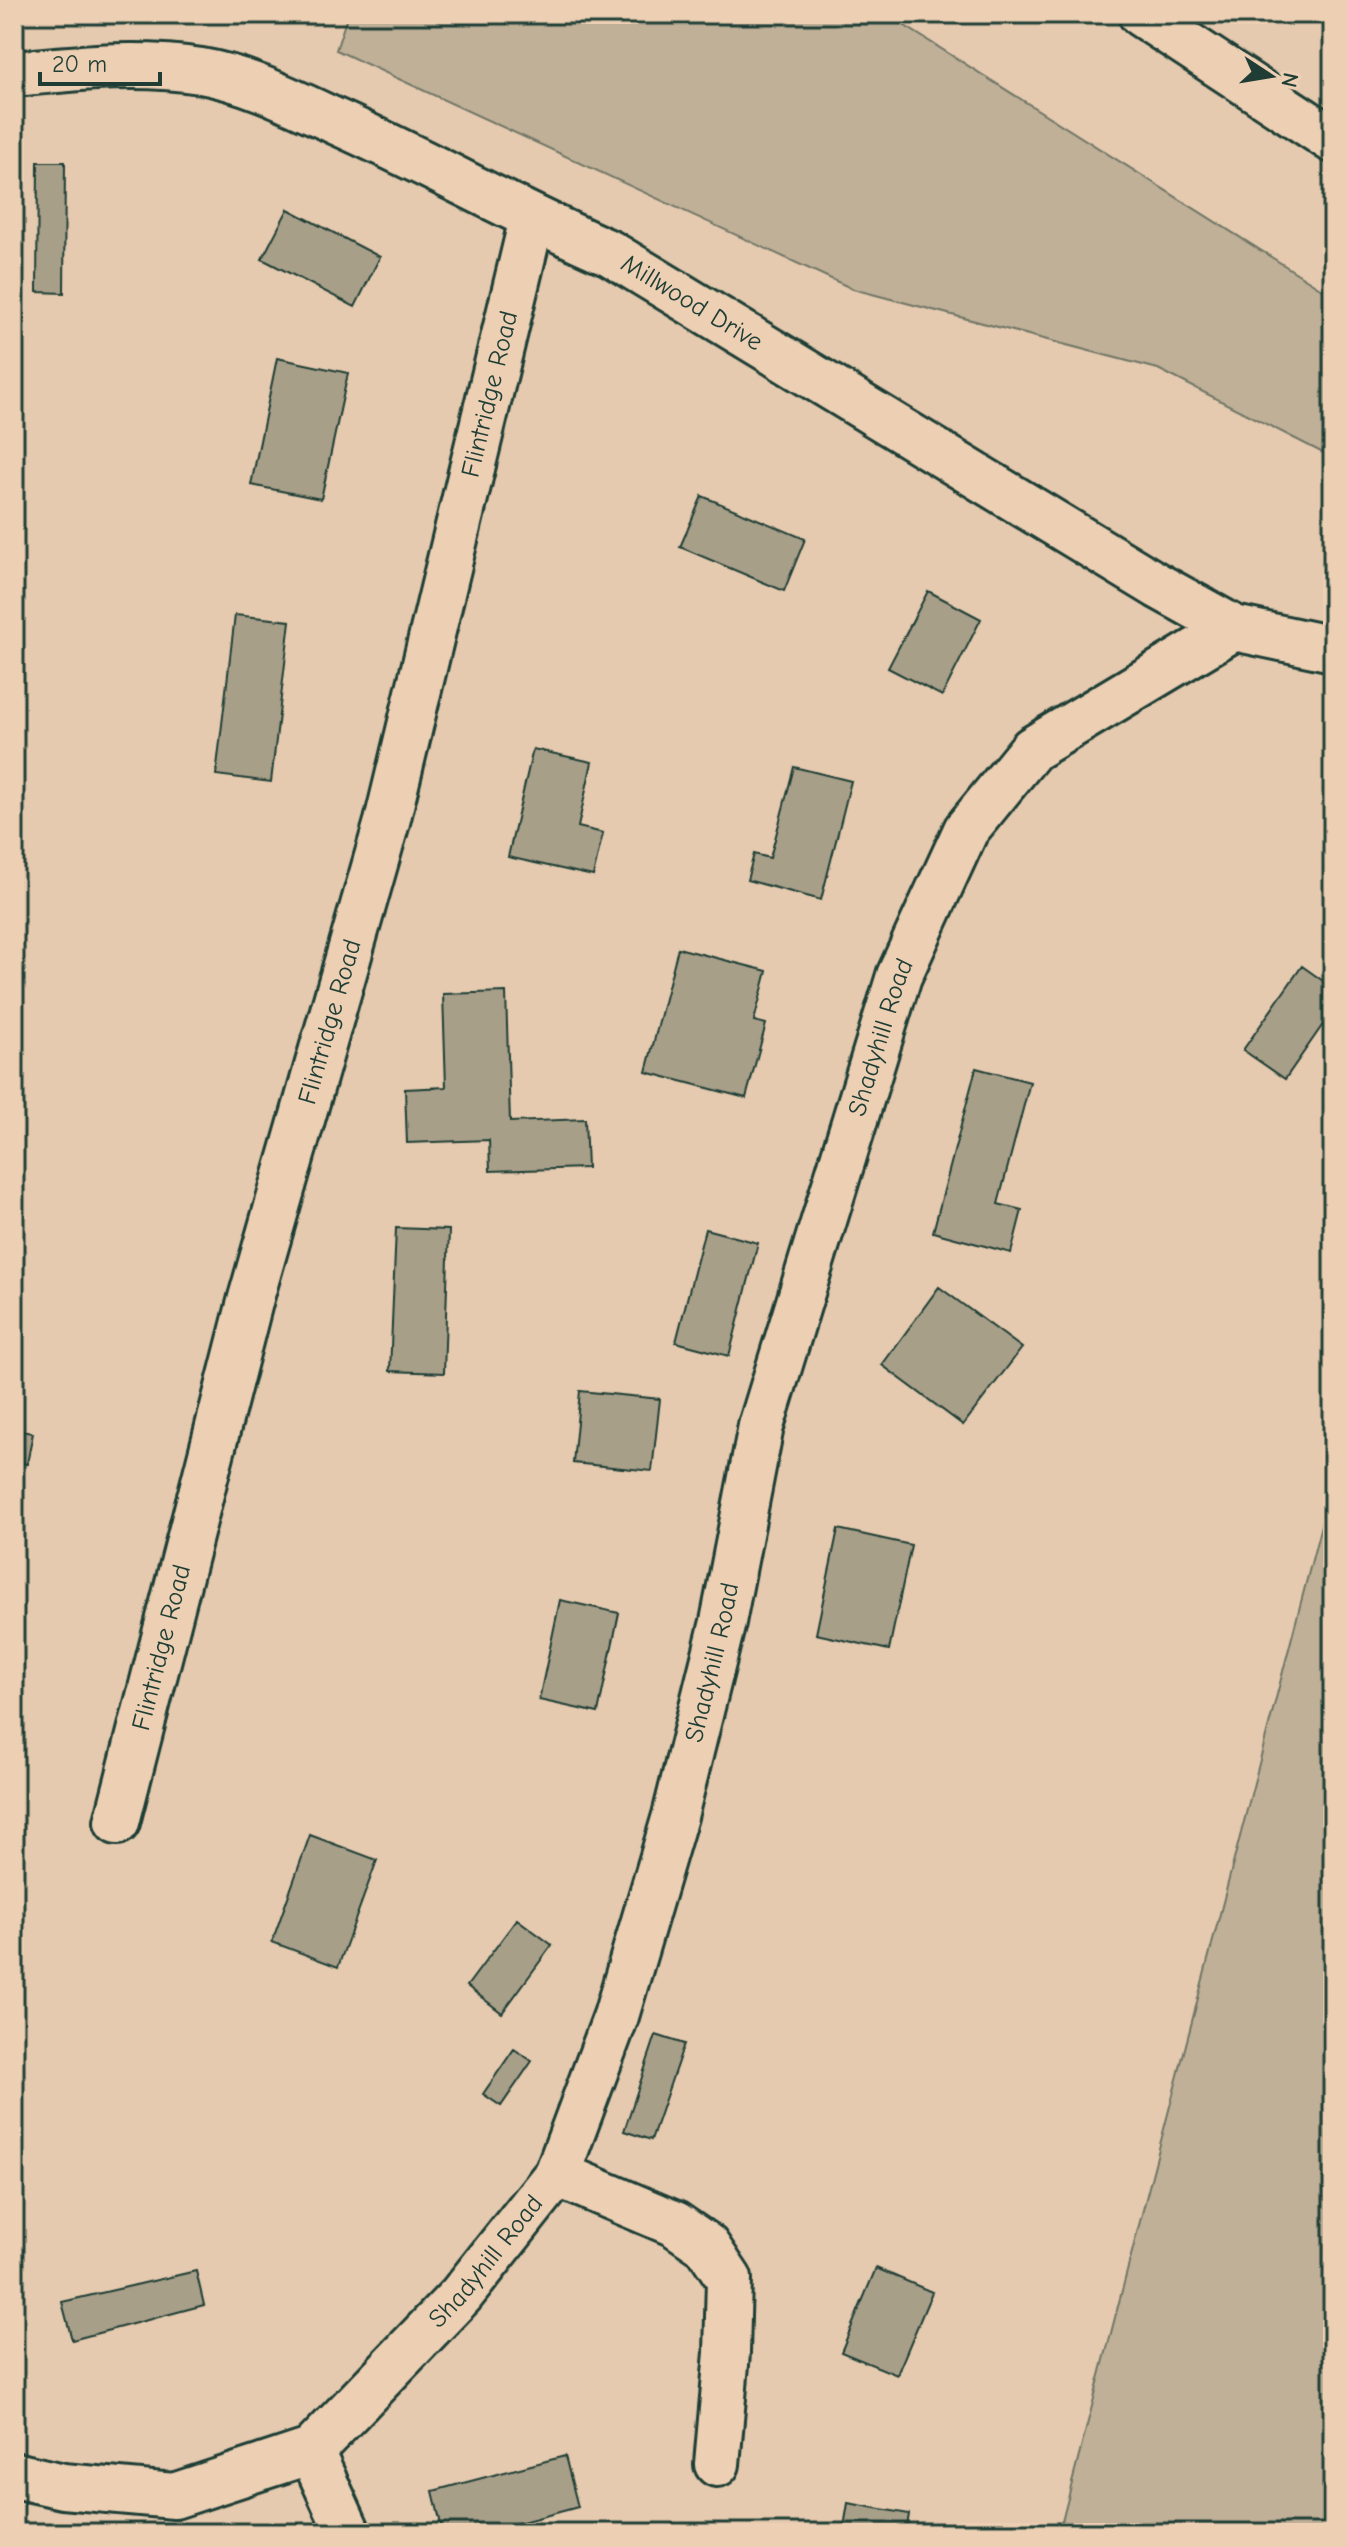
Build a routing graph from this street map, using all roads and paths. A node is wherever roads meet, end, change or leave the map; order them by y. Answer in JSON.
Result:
{"nodes":[{"id":1,"x":1141,"y":14,"type":"edge"},
{"id":2,"x":14,"y":74,"type":"edge"},
{"id":3,"x":1333,"y":139,"type":"edge"},
{"id":4,"x":532,"y":219,"type":"junction"},
{"id":5,"x":1234,"y":628,"type":"junction"},
{"id":6,"x":1333,"y":649,"type":"edge"},
{"id":7,"x":117,"y":1822,"type":"dead end"},
{"id":8,"x":557,"y":2174,"type":"junction"},
{"id":9,"x":311,"y":2451,"type":"junction"},
{"id":10,"x":717,"y":2464,"type":"dead end"},
{"id":11,"x":14,"y":2475,"type":"edge"},
{"id":12,"x":348,"y":2533,"type":"edge"}],
"edges":[{"from":1,"to":3,"type":"street"},
{"from":2,"to":4,"type":"street","name":"Millwood Drive"},
{"from":4,"to":5,"type":"street","name":"Millwood Drive"},
{"from":4,"to":7,"type":"street","name":"Flintridge Road"},
{"from":5,"to":6,"type":"street","name":"Millwood Drive"},
{"from":5,"to":8,"type":"street","name":"Shadyhill Road"},
{"from":8,"to":9,"type":"street","name":"Shadyhill Road"},
{"from":8,"to":10,"type":"street"},
{"from":9,"to":11,"type":"street","name":"Shadyhill Road"},
{"from":9,"to":12,"type":"street"}]}
